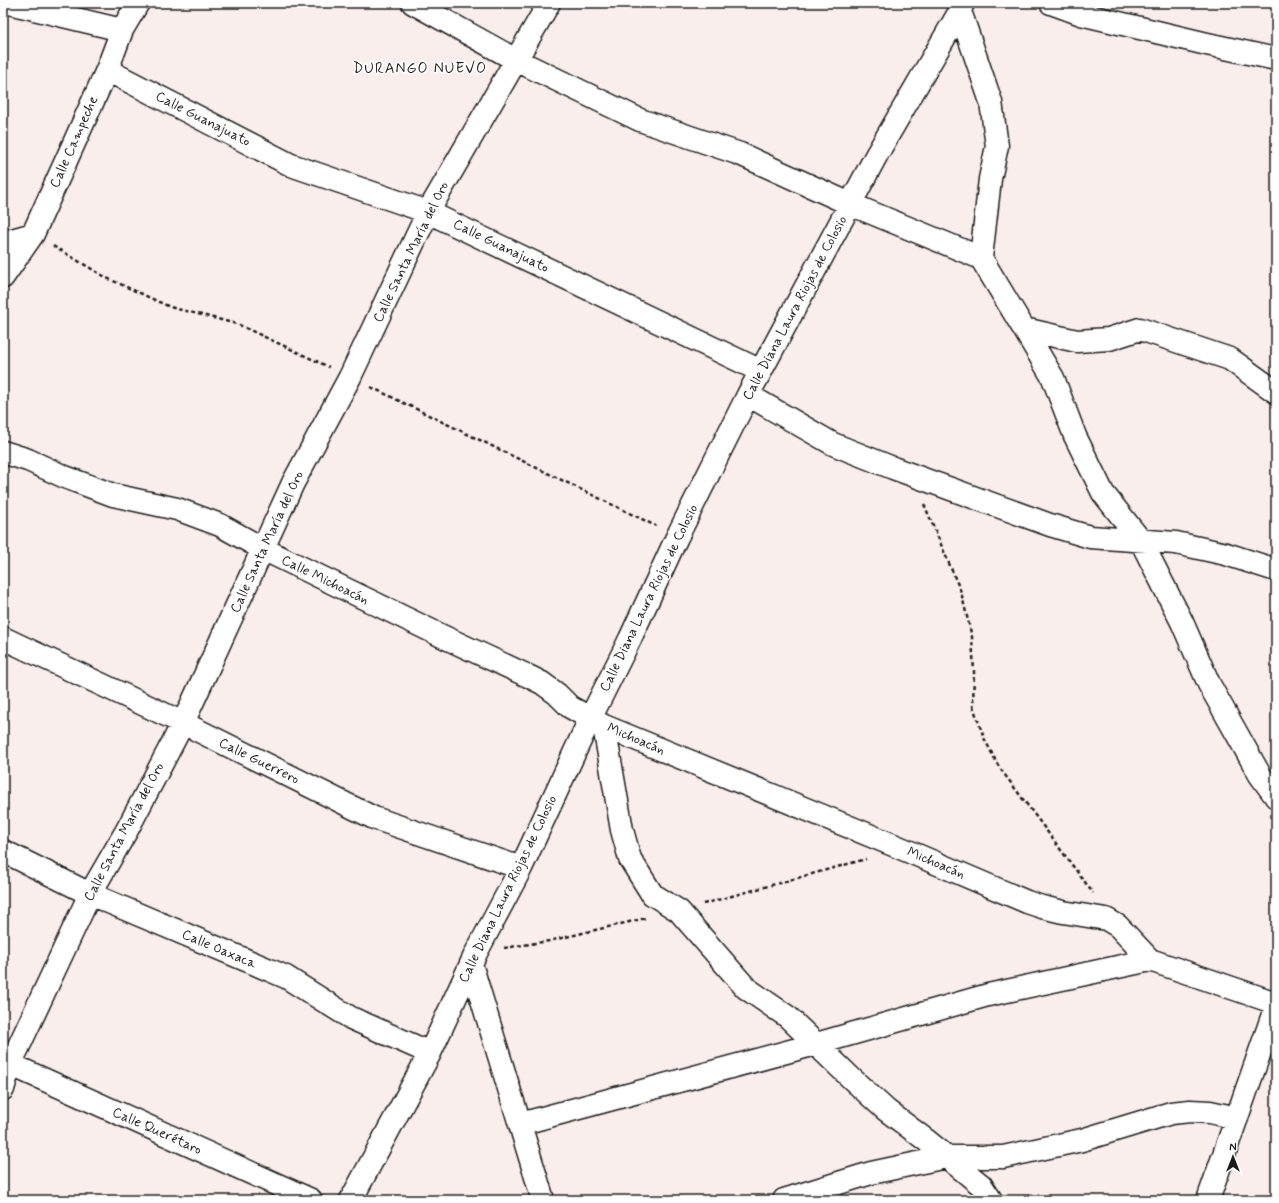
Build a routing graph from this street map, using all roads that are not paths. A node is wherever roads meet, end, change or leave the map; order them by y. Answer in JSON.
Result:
{"nodes":[{"id":1,"x":9,"y":3,"type":"edge"},
{"id":2,"x":138,"y":3,"type":"edge"},
{"id":3,"x":413,"y":3,"type":"edge"},
{"id":4,"x":549,"y":3,"type":"edge"},
{"id":5,"x":1051,"y":3,"type":"edge"},
{"id":6,"x":962,"y":7,"type":"edge"},
{"id":7,"x":122,"y":30,"type":"junction"},
{"id":8,"x":1276,"y":59,"type":"edge"},
{"id":9,"x":516,"y":60,"type":"junction"},
{"id":10,"x":107,"y":70,"type":"junction"},
{"id":11,"x":850,"y":204,"type":"junction"},
{"id":12,"x":428,"y":212,"type":"junction"},
{"id":13,"x":33,"y":234,"type":"junction"},
{"id":14,"x":3,"y":241,"type":"edge"},
{"id":15,"x":981,"y":258,"type":"junction"},
{"id":16,"x":3,"y":277,"type":"edge"},
{"id":17,"x":1024,"y":329,"type":"junction"},
{"id":18,"x":761,"y":371,"type":"junction"},
{"id":19,"x":1276,"y":392,"type":"edge"},
{"id":20,"x":748,"y":395,"type":"junction"},
{"id":21,"x":3,"y":452,"type":"edge"},
{"id":22,"x":1141,"y":541,"type":"junction"},
{"id":23,"x":263,"y":549,"type":"junction"},
{"id":24,"x":1276,"y":570,"type":"edge"},
{"id":25,"x":3,"y":638,"type":"edge"},
{"id":26,"x":183,"y":723,"type":"junction"},
{"id":27,"x":597,"y":723,"type":"junction"},
{"id":28,"x":1276,"y":798,"type":"edge"},
{"id":29,"x":3,"y":851,"type":"edge"},
{"id":30,"x":521,"y":868,"type":"junction"},
{"id":31,"x":90,"y":894,"type":"junction"},
{"id":32,"x":1150,"y":960,"type":"junction"},
{"id":33,"x":471,"y":964,"type":"junction"},
{"id":34,"x":1276,"y":1004,"type":"edge"},
{"id":35,"x":816,"y":1044,"type":"junction"},
{"id":36,"x":430,"y":1053,"type":"junction"},
{"id":37,"x":6,"y":1063,"type":"edge"},
{"id":38,"x":3,"y":1089,"type":"edge"},
{"id":39,"x":1237,"y":1118,"type":"junction"},
{"id":40,"x":520,"y":1124,"type":"junction"},
{"id":41,"x":946,"y":1157,"type":"junction"},
{"id":42,"x":311,"y":1200,"type":"edge"},
{"id":43,"x":351,"y":1200,"type":"edge"},
{"id":44,"x":543,"y":1200,"type":"edge"},
{"id":45,"x":784,"y":1200,"type":"edge"},
{"id":46,"x":991,"y":1200,"type":"edge"},
{"id":47,"x":1208,"y":1200,"type":"edge"}],
"edges":[{"from":1,"to":7,"type":"street"},
{"from":2,"to":7,"type":"street","name":"Calle Campeche"},
{"from":3,"to":9,"type":"street"},
{"from":4,"to":9,"type":"street","name":"Calle Santa María del Oro"},
{"from":5,"to":8,"type":"street"},
{"from":6,"to":11,"type":"street","name":"Calle Diana Laura Riojas de Colosio"},
{"from":6,"to":15,"type":"street"},
{"from":7,"to":10,"type":"street","name":"Calle Campeche"},
{"from":9,"to":11,"type":"street"},
{"from":9,"to":12,"type":"street","name":"Calle Santa María del Oro"},
{"from":10,"to":12,"type":"street","name":"Calle Guanajuato"},
{"from":10,"to":13,"type":"street","name":"Calle Campeche"},
{"from":11,"to":15,"type":"street"},
{"from":11,"to":18,"type":"street","name":"Calle Diana Laura Riojas de Colosio"},
{"from":12,"to":18,"type":"street","name":"Calle Guanajuato"},
{"from":12,"to":23,"type":"street","name":"Calle Santa María del Oro"},
{"from":13,"to":14,"type":"street"},
{"from":13,"to":16,"type":"street","name":"Calle Campeche"},
{"from":15,"to":17,"type":"street"},
{"from":17,"to":19,"type":"street"},
{"from":17,"to":22,"type":"street"},
{"from":18,"to":20,"type":"street","name":"Calle Diana Laura Riojas de Colosio"},
{"from":20,"to":22,"type":"street"},
{"from":20,"to":27,"type":"street","name":"Calle Diana Laura Riojas de Colosio"},
{"from":21,"to":23,"type":"street","name":"Calle Michoacán"},
{"from":22,"to":24,"type":"street"},
{"from":22,"to":28,"type":"street"},
{"from":23,"to":26,"type":"street","name":"Calle Santa María del Oro"},
{"from":23,"to":27,"type":"street","name":"Calle Michoacán"},
{"from":25,"to":26,"type":"street","name":"Calle Guerrero"},
{"from":26,"to":30,"type":"street","name":"Calle Guerrero"},
{"from":26,"to":31,"type":"street","name":"Calle Santa María del Oro"},
{"from":27,"to":30,"type":"street","name":"Calle Diana Laura Riojas de Colosio"},
{"from":27,"to":32,"type":"street","name":"Michoacán"},
{"from":27,"to":35,"type":"street"},
{"from":29,"to":31,"type":"street","name":"Calle Oaxaca"},
{"from":30,"to":33,"type":"street","name":"Calle Diana Laura Riojas de Colosio"},
{"from":31,"to":36,"type":"street","name":"Calle Oaxaca"},
{"from":31,"to":37,"type":"street","name":"Calle Santa María del Oro"},
{"from":32,"to":34,"type":"street","name":"Michoacán"},
{"from":32,"to":35,"type":"street"},
{"from":33,"to":36,"type":"street","name":"Calle Diana Laura Riojas de Colosio"},
{"from":33,"to":40,"type":"street"},
{"from":34,"to":39,"type":"street"},
{"from":35,"to":40,"type":"street"},
{"from":35,"to":41,"type":"street"},
{"from":36,"to":43,"type":"street","name":"Calle Diana Laura Riojas de Colosio"},
{"from":37,"to":38,"type":"street","name":"Calle Santa María del Oro"},
{"from":37,"to":42,"type":"street","name":"Calle Querétaro"},
{"from":39,"to":41,"type":"street"},
{"from":39,"to":47,"type":"street"},
{"from":40,"to":44,"type":"street"},
{"from":41,"to":45,"type":"street"},
{"from":41,"to":46,"type":"street"}]}
